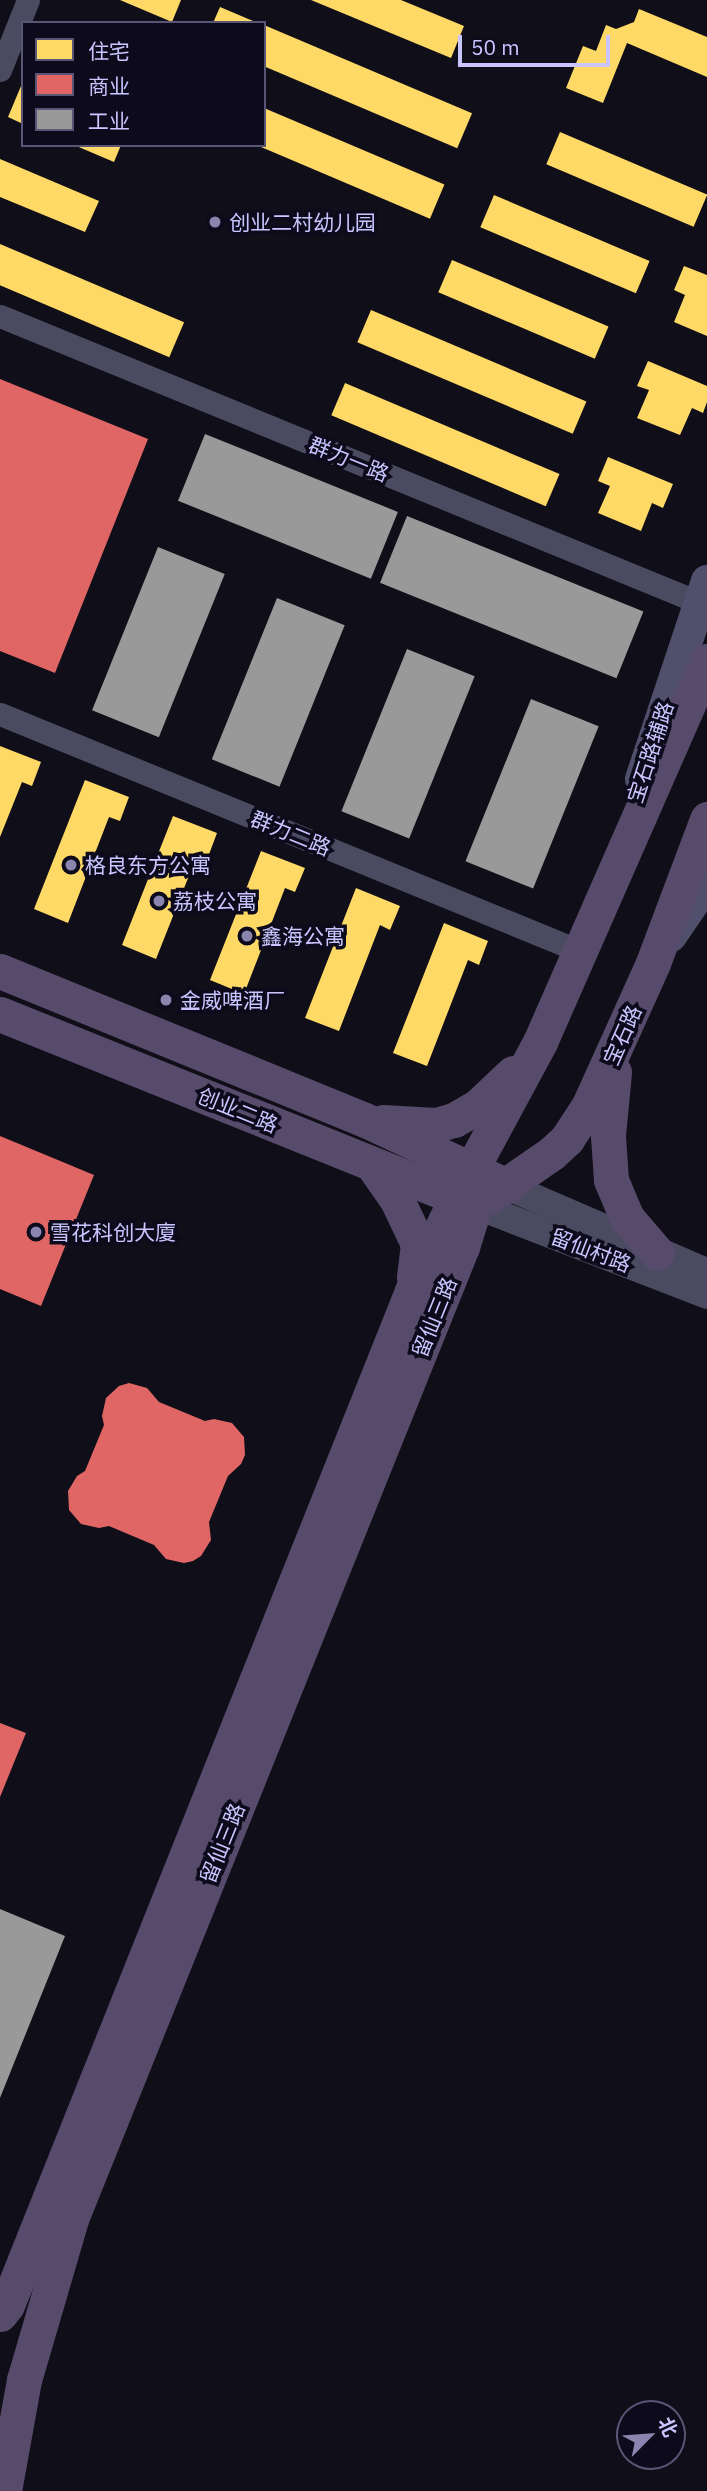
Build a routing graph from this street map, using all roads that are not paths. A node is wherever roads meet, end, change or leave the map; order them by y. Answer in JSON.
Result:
{"nodes":[{"id":1,"x":28,"y":0,"type":"edge"},
{"id":2,"x":0,"y":70,"type":"edge"},
{"id":3,"x":0,"y":316,"type":"edge"},
{"id":4,"x":703,"y":592,"type":"edge"},
{"id":5,"x":707,"y":662,"type":"edge"},
{"id":6,"x":0,"y":713,"type":"edge"},
{"id":7,"x":707,"y":819,"type":"edge"},
{"id":8,"x":707,"y":883,"type":"edge"},
{"id":9,"x":588,"y":937,"type":"junction"},
{"id":10,"x":653,"y":963,"type":"junction"},
{"id":11,"x":0,"y":971,"type":"edge"},
{"id":12,"x":0,"y":1014,"type":"edge"},
{"id":13,"x":625,"y":1031,"type":"junction"},
{"id":14,"x":541,"y":1042,"type":"junction"},
{"id":15,"x":365,"y":1120,"type":"junction"},
{"id":16,"x":372,"y":1164,"type":"junction"},
{"id":17,"x":507,"y":1186,"type":"junction"},
{"id":18,"x":468,"y":1192,"type":"junction"},
{"id":19,"x":657,"y":1253,"type":"junction"},
{"id":20,"x":707,"y":1272,"type":"edge"},
{"id":21,"x":412,"y":1292,"type":"junction"},
{"id":22,"x":707,"y":1295,"type":"edge"},
{"id":23,"x":2,"y":2316,"type":"edge"},
{"id":24,"x":4,"y":2491,"type":"edge"}],
"edges":[{"from":1,"to":2,"type":"street"},
{"from":3,"to":4,"type":"street","name":"群力一路"},
{"from":4,"to":9,"type":"main road","name":"宝石路辅路"},
{"from":5,"to":9,"type":"main road"},
{"from":6,"to":9,"type":"street","name":"群力二路"},
{"from":7,"to":10,"type":"main road","name":"宝石路"},
{"from":8,"to":10,"type":"main road"},
{"from":9,"to":14,"type":"main road"},
{"from":10,"to":13,"type":"main road","name":"宝石路"},
{"from":11,"to":15,"type":"main road","name":"创业二路"},
{"from":12,"to":16,"type":"main road","name":"创业二路"},
{"from":13,"to":17,"type":"main road","name":"宝石路"},
{"from":13,"to":19,"type":"main road"},
{"from":14,"to":15,"type":"main road","name":"创业二路"},
{"from":14,"to":18,"type":"main road"},
{"from":15,"to":18,"type":"main road","name":"创业二路"},
{"from":16,"to":18,"type":"main road","name":"创业二路"},
{"from":16,"to":21,"type":"main road"},
{"from":17,"to":18,"type":"main road","name":"宝石路"},
{"from":17,"to":19,"type":"street","name":"留仙村路"},
{"from":18,"to":21,"type":"main road","name":"留仙三路"},
{"from":18,"to":22,"type":"street","name":"留仙村路"},
{"from":18,"to":24,"type":"main road","name":"留仙三路"},
{"from":19,"to":20,"type":"street","name":"留仙村路"},
{"from":21,"to":23,"type":"main road","name":"留仙三路"}]}
